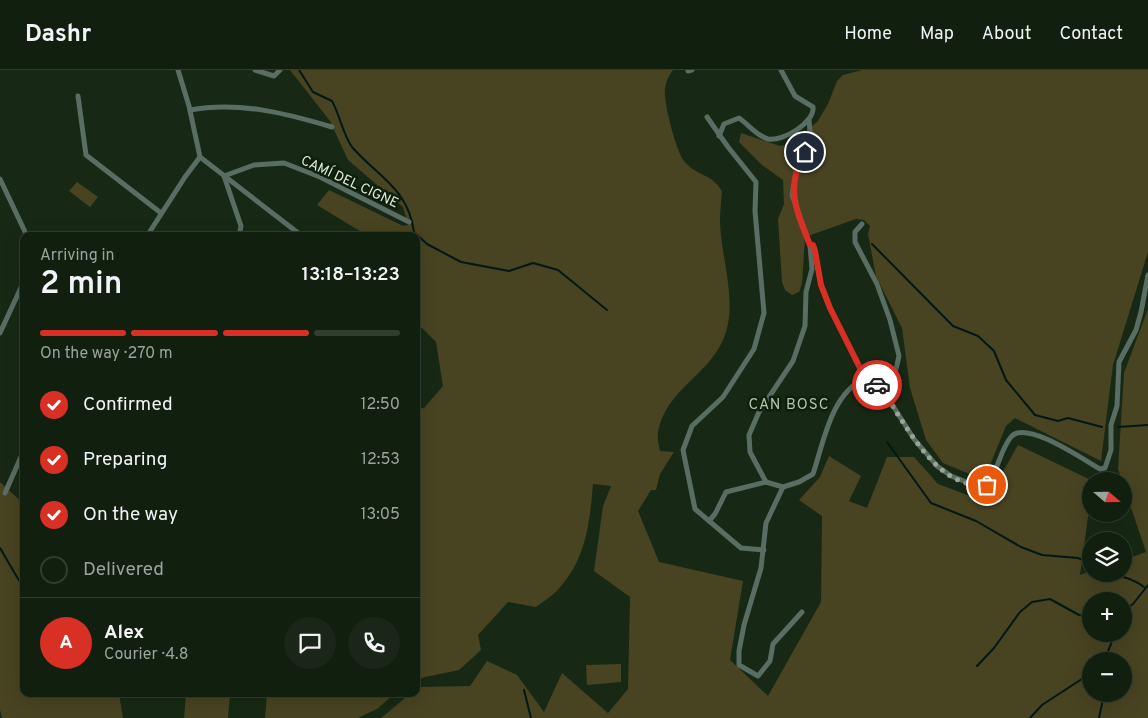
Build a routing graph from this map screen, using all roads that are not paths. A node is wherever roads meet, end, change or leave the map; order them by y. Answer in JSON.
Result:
{"nodes":[{"id":1,"x":178,"y":70,"type":"edge"},
{"id":2,"x":255,"y":70,"type":"edge"},
{"id":3,"x":280,"y":70,"type":"edge"},
{"id":4,"x":781,"y":70,"type":"edge"},
{"id":5,"x":78,"y":96,"type":"dead end"},
{"id":6,"x":190,"y":110,"type":"junction"},
{"id":7,"x":707,"y":117,"type":"dead end"},
{"id":8,"x":809,"y":120,"type":"junction"},
{"id":9,"x":332,"y":127,"type":"dead end"},
{"id":10,"x":720,"y":136,"type":"junction"},
{"id":11,"x":200,"y":157,"type":"junction"},
{"id":12,"x":224,"y":176,"type":"junction"},
{"id":13,"x":0,"y":182,"type":"edge"},
{"id":14,"x":162,"y":213,"type":"junction"},
{"id":15,"x":409,"y":222,"type":"dead end"},
{"id":16,"x":862,"y":224,"type":"dead end"},
{"id":17,"x":25,"y":232,"type":"edge"},
{"id":18,"x":150,"y":232,"type":"edge"},
{"id":19,"x":240,"y":232,"type":"edge"},
{"id":20,"x":294,"y":232,"type":"edge"},
{"id":21,"x":810,"y":245,"type":"junction"},
{"id":22,"x":1148,"y":275,"type":"edge"},
{"id":23,"x":20,"y":290,"type":"edge"},
{"id":24,"x":0,"y":333,"type":"edge"},
{"id":25,"x":865,"y":378,"type":"junction"},
{"id":26,"x":881,"y":387,"type":"junction"},
{"id":27,"x":20,"y":459,"type":"edge"},
{"id":28,"x":766,"y":482,"type":"junction"},
{"id":29,"x":783,"y":487,"type":"junction"},
{"id":30,"x":4,"y":493,"type":"dead end"},
{"id":31,"x":709,"y":521,"type":"junction"},
{"id":32,"x":764,"y":550,"type":"junction"},
{"id":33,"x":802,"y":612,"type":"dead end"}],
"edges":[{"from":1,"to":6,"type":"street"},
{"from":2,"to":3,"type":"street"},
{"from":4,"to":8,"type":"street"},
{"from":5,"to":14,"type":"street"},
{"from":6,"to":9,"type":"street"},
{"from":6,"to":11,"type":"street"},
{"from":7,"to":10,"type":"street"},
{"from":8,"to":10,"type":"street"},
{"from":8,"to":21,"type":"street"},
{"from":10,"to":31,"type":"street"},
{"from":11,"to":12,"type":"street"},
{"from":11,"to":14,"type":"street"},
{"from":12,"to":15,"type":"street","name":"CAMÍ DEL CIGNE"},
{"from":12,"to":19,"type":"street"},
{"from":12,"to":20,"type":"street"},
{"from":13,"to":17,"type":"street"},
{"from":14,"to":18,"type":"street"},
{"from":16,"to":26,"type":"street"},
{"from":21,"to":25,"type":"street"},
{"from":21,"to":28,"type":"street"},
{"from":22,"to":26,"type":"street"},
{"from":23,"to":24,"type":"street"},
{"from":25,"to":26,"type":"street"},
{"from":25,"to":29,"type":"street"},
{"from":27,"to":30,"type":"street"},
{"from":28,"to":29,"type":"street"},
{"from":28,"to":31,"type":"street"},
{"from":29,"to":32,"type":"street"},
{"from":31,"to":32,"type":"street"},
{"from":32,"to":33,"type":"street"}]}
